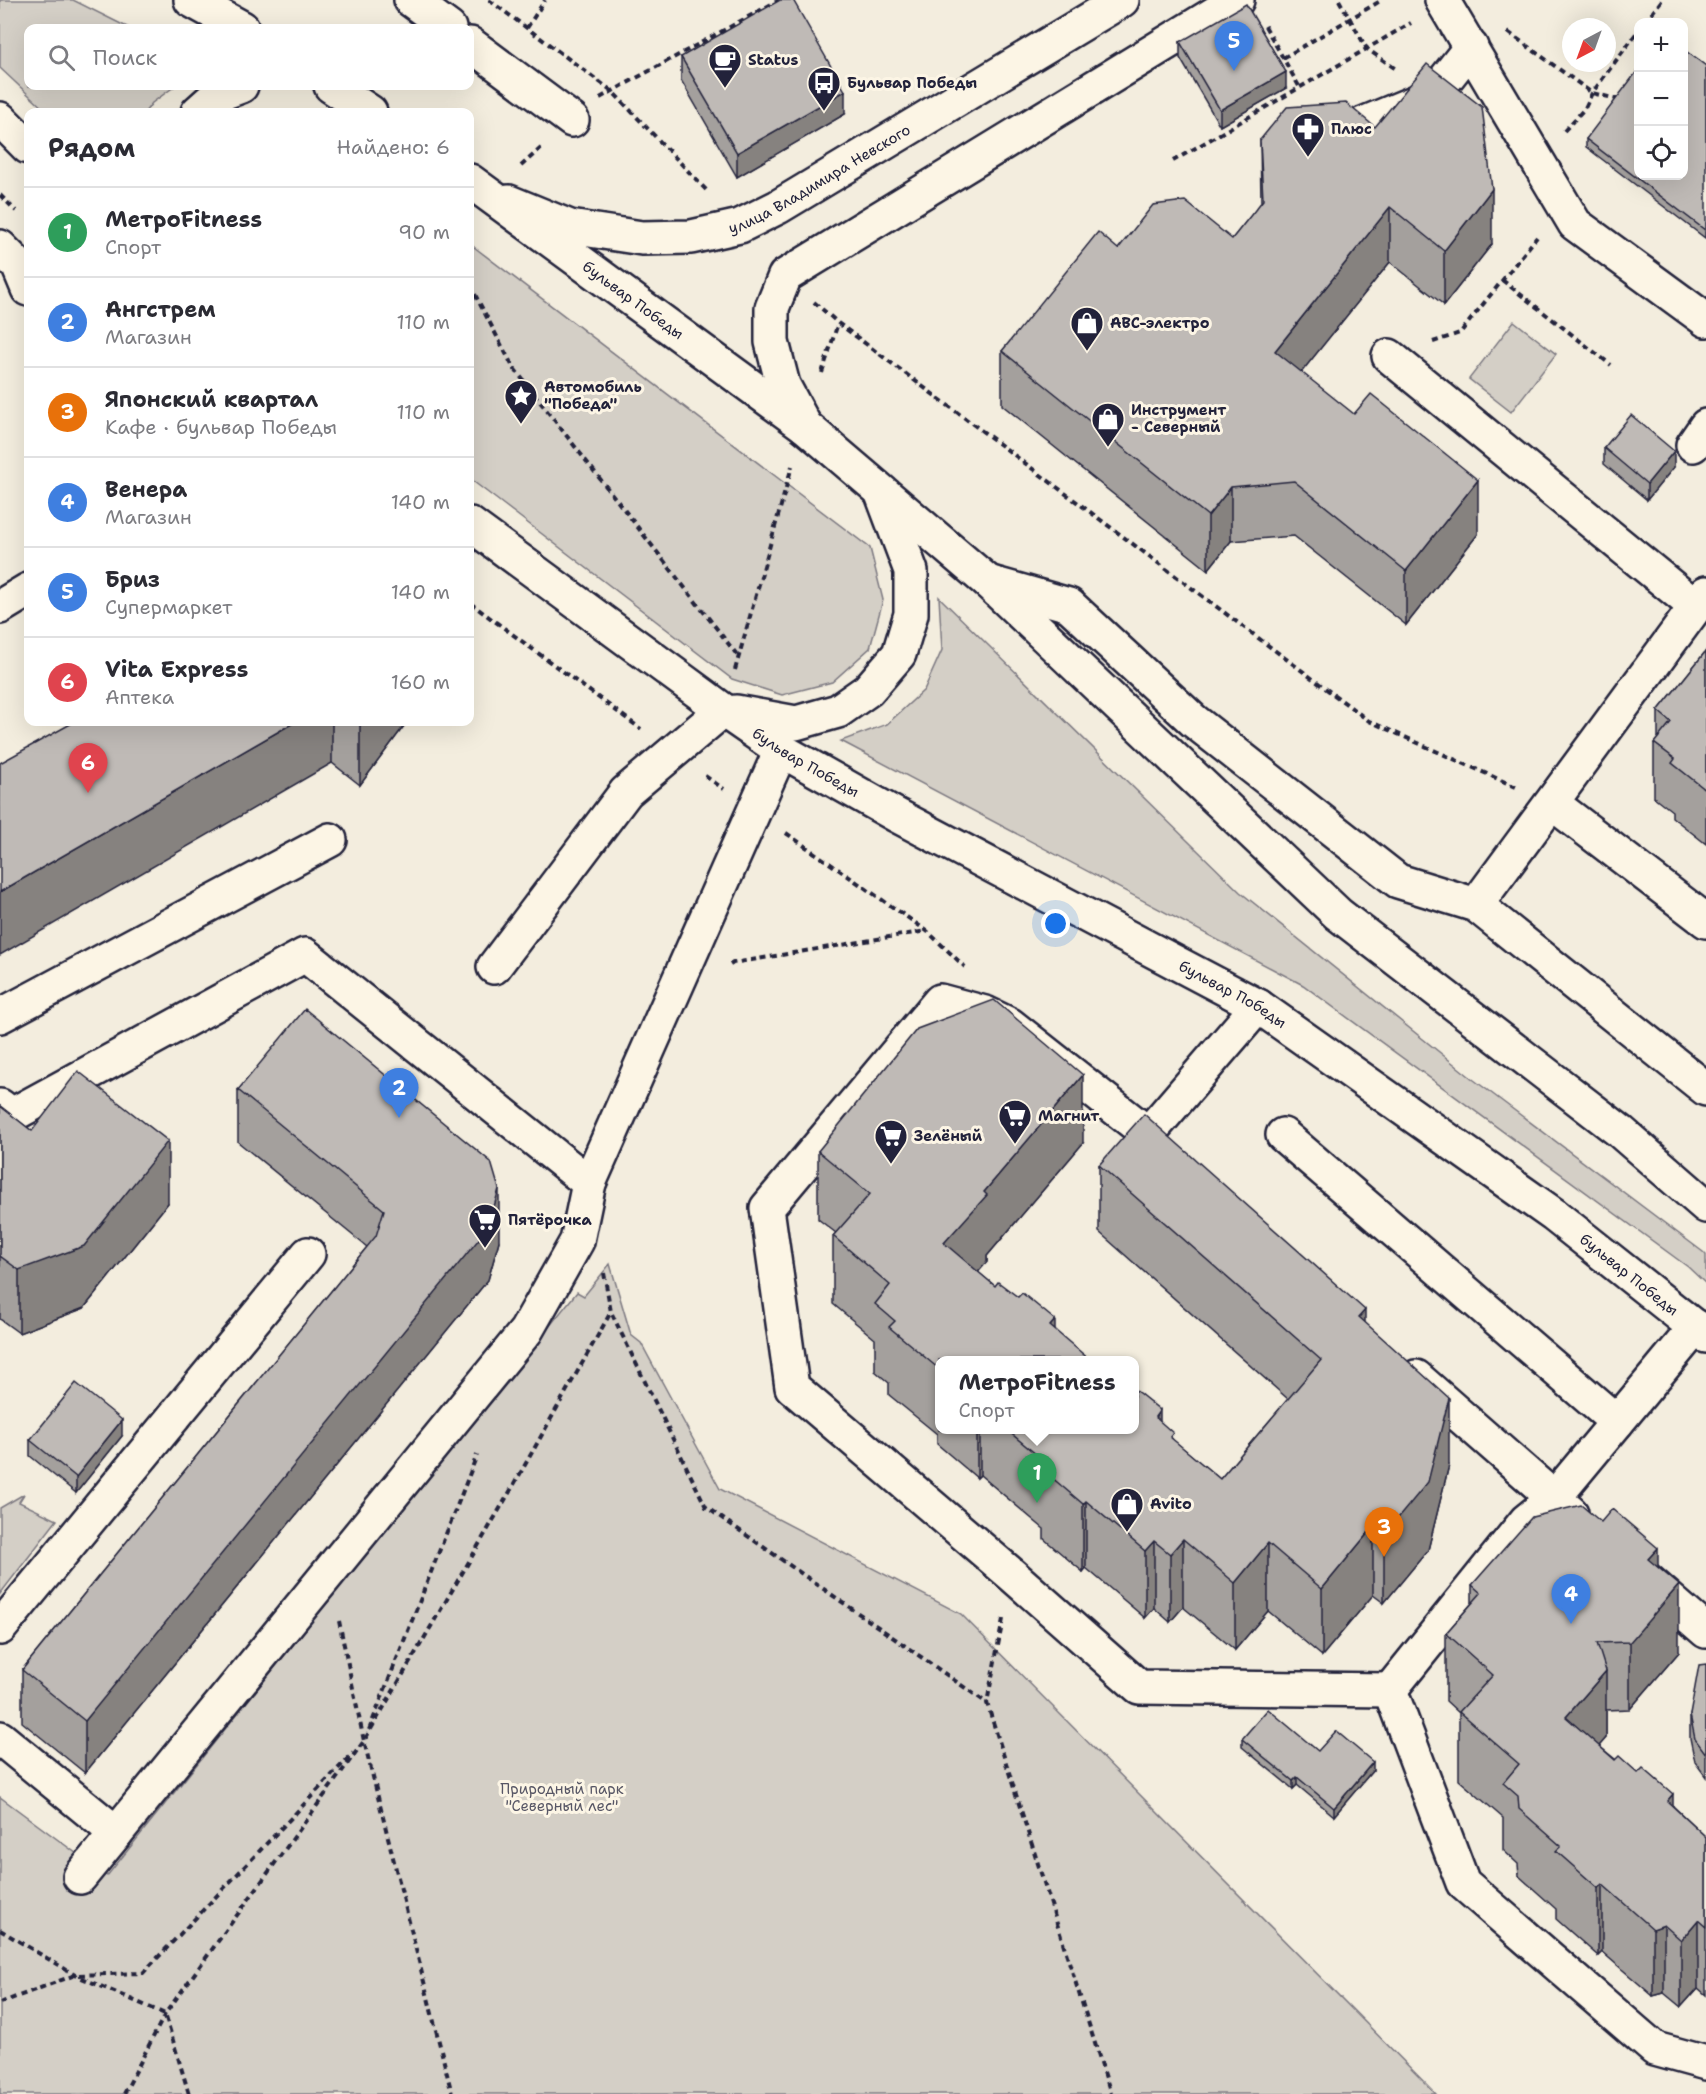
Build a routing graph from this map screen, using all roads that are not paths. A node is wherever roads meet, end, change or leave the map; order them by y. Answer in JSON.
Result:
{"nodes":[{"id":1,"x":191,"y":0,"type":"edge"},
{"id":2,"x":411,"y":0,"type":"edge"},
{"id":3,"x":1122,"y":0,"type":"edge"},
{"id":4,"x":1443,"y":2,"type":"edge"},
{"id":5,"x":1249,"y":10,"type":"edge"},
{"id":6,"x":227,"y":16,"type":"edge"},
{"id":7,"x":444,"y":24,"type":"edge"},
{"id":8,"x":474,"y":47,"type":"edge"},
{"id":9,"x":1471,"y":47,"type":"junction"},
{"id":10,"x":230,"y":90,"type":"edge"},
{"id":11,"x":337,"y":90,"type":"edge"},
{"id":12,"x":202,"y":108,"type":"edge"},
{"id":13,"x":364,"y":108,"type":"edge"},
{"id":14,"x":0,"y":119,"type":"edge"},
{"id":15,"x":572,"y":120,"type":"road end"},
{"id":16,"x":1363,"y":124,"type":"edge"},
{"id":17,"x":24,"y":143,"type":"edge"},
{"id":18,"x":479,"y":188,"type":"edge"},
{"id":19,"x":0,"y":247,"type":"edge"},
{"id":20,"x":24,"y":280,"type":"edge"},
{"id":21,"x":1706,"y":320,"type":"edge"},
{"id":22,"x":1389,"y":356,"type":"road end"},
{"id":23,"x":805,"y":426,"type":"junction"},
{"id":24,"x":880,"y":490,"type":"junction"},
{"id":25,"x":474,"y":527,"type":"edge"},
{"id":26,"x":988,"y":582,"type":"junction"},
{"id":27,"x":24,"y":592,"type":"edge"},
{"id":28,"x":1701,"y":600,"type":"edge"},
{"id":29,"x":0,"y":607,"type":"edge"},
{"id":30,"x":723,"y":710,"type":"junction"},
{"id":31,"x":781,"y":750,"type":"junction"},
{"id":32,"x":1552,"y":803,"type":"junction"},
{"id":33,"x":330,"y":840,"type":"dead end"},
{"id":34,"x":1476,"y":905,"type":"junction"},
{"id":35,"x":1706,"y":921,"type":"edge"},
{"id":36,"x":494,"y":967,"type":"dead end"},
{"id":37,"x":1258,"y":1006,"type":"junction"},
{"id":38,"x":0,"y":1016,"type":"edge"},
{"id":39,"x":1706,"y":1089,"type":"edge"},
{"id":40,"x":0,"y":1106,"type":"edge"},
{"id":41,"x":1283,"y":1135,"type":"dead end"},
{"id":42,"x":589,"y":1183,"type":"junction"},
{"id":43,"x":1706,"y":1206,"type":"edge"},
{"id":44,"x":308,"y":1254,"type":"dead end"},
{"id":45,"x":1701,"y":1332,"type":"edge"},
{"id":46,"x":1395,"y":1359,"type":"edge"},
{"id":47,"x":1617,"y":1422,"type":"junction"},
{"id":48,"x":1554,"y":1498,"type":"junction"},
{"id":49,"x":1590,"y":1529,"type":"edge"},
{"id":50,"x":1626,"y":1561,"type":"edge"},
{"id":51,"x":0,"y":1628,"type":"edge"},
{"id":52,"x":1706,"y":1631,"type":"edge"},
{"id":53,"x":1390,"y":1690,"type":"junction"},
{"id":54,"x":0,"y":1738,"type":"edge"},
{"id":55,"x":116,"y":1833,"type":"junction"},
{"id":56,"x":80,"y":1877,"type":"dead end"},
{"id":57,"x":1706,"y":2063,"type":"edge"}],
"edges":[{"from":1,"to":6,"type":"main road"},
{"from":2,"to":7,"type":"main road"},
{"from":3,"to":18,"type":"main road","name":"улица Владимира Невского"},
{"from":4,"to":9,"type":"main road"},
{"from":5,"to":23,"type":"main road"},
{"from":8,"to":15,"type":"main road"},
{"from":9,"to":16,"type":"main road"},
{"from":9,"to":21,"type":"main road"},
{"from":10,"to":12,"type":"main road"},
{"from":11,"to":13,"type":"main road"},
{"from":14,"to":17,"type":"main road"},
{"from":18,"to":23,"type":"main road","name":"бульвар Победы"},
{"from":19,"to":20,"type":"main road"},
{"from":22,"to":28,"type":"main road"},
{"from":23,"to":24,"type":"main road","name":"бульвар Победы"},
{"from":24,"to":26,"type":"main road","name":"бульвар Победы"},
{"from":24,"to":30,"type":"main road","name":"бульвар Победы"},
{"from":25,"to":30,"type":"main road","name":"бульвар Победы"},
{"from":26,"to":34,"type":"main road"},
{"from":26,"to":43,"type":"main road","name":"бульвар Победы"},
{"from":27,"to":29,"type":"main road"},
{"from":28,"to":32,"type":"main road"},
{"from":30,"to":31,"type":"main road","name":"бульвар Победы"},
{"from":30,"to":36,"type":"main road"},
{"from":31,"to":37,"type":"main road","name":"бульвар Победы"},
{"from":31,"to":42,"type":"main road"},
{"from":32,"to":34,"type":"main road"},
{"from":32,"to":35,"type":"main road"},
{"from":33,"to":38,"type":"main road"},
{"from":34,"to":39,"type":"main road"},
{"from":37,"to":45,"type":"main road","name":"бульвар Победы"},
{"from":37,"to":53,"type":"main road"},
{"from":40,"to":42,"type":"main road"},
{"from":41,"to":47,"type":"main road"},
{"from":42,"to":55,"type":"main road"},
{"from":44,"to":51,"type":"main road"},
{"from":45,"to":47,"type":"main road"},
{"from":46,"to":48,"type":"main road"},
{"from":47,"to":48,"type":"main road"},
{"from":48,"to":49,"type":"main road"},
{"from":48,"to":53,"type":"main road"},
{"from":50,"to":52,"type":"main road"},
{"from":53,"to":57,"type":"main road"},
{"from":54,"to":55,"type":"main road"},
{"from":55,"to":56,"type":"main road"}]}
